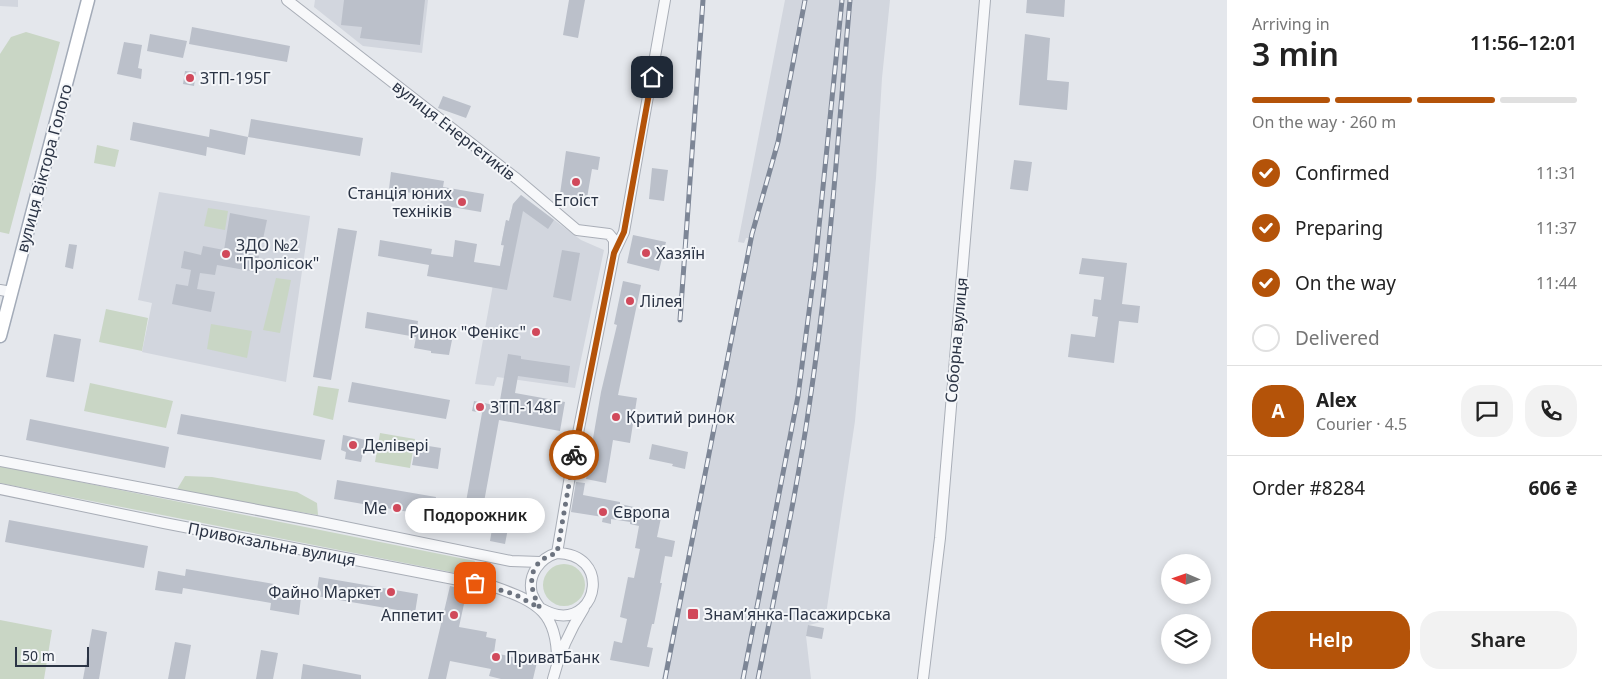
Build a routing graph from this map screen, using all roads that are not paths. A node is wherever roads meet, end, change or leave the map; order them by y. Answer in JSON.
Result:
{"nodes":[{"id":1,"x":88,"y":0,"type":"edge"},
{"id":2,"x":287,"y":0,"type":"edge"},
{"id":3,"x":665,"y":0,"type":"edge"},
{"id":4,"x":985,"y":0,"type":"edge"},
{"id":5,"x":614,"y":253,"type":"junction"},
{"id":6,"x":6,"y":291,"type":"edge"},
{"id":7,"x":0,"y":336,"type":"edge"},
{"id":8,"x":0,"y":461,"type":"edge"},
{"id":9,"x":0,"y":489,"type":"edge"},
{"id":10,"x":557,"y":553,"type":"junction"},
{"id":11,"x":540,"y":562,"type":"junction"},
{"id":12,"x":586,"y":605,"type":"junction"},
{"id":13,"x":540,"y":608,"type":"junction"},
{"id":14,"x":557,"y":663,"type":"junction"},
{"id":15,"x":553,"y":679,"type":"edge"},
{"id":16,"x":923,"y":679,"type":"edge"}],
"edges":[{"from":1,"to":6,"type":"main road","name":"вулиця Віктора Голого"},
{"from":2,"to":5,"type":"street","name":"вулиця Енергетиків"},
{"from":3,"to":5,"type":"street"},
{"from":4,"to":16,"type":"street","name":"Соборна вулиця"},
{"from":5,"to":10,"type":"street"},
{"from":6,"to":7,"type":"main road","name":"вулиця Віктора Голого"},
{"from":8,"to":11,"type":"street","name":"Привокзальна вулиця"},
{"from":9,"to":13,"type":"street","name":"Привокзальна вулиця"},
{"from":10,"to":11,"type":"street"},
{"from":10,"to":12,"type":"street"},
{"from":11,"to":13,"type":"street"},
{"from":12,"to":13,"type":"street"},
{"from":12,"to":14,"type":"street"},
{"from":13,"to":14,"type":"street"},
{"from":14,"to":15,"type":"street"}]}
